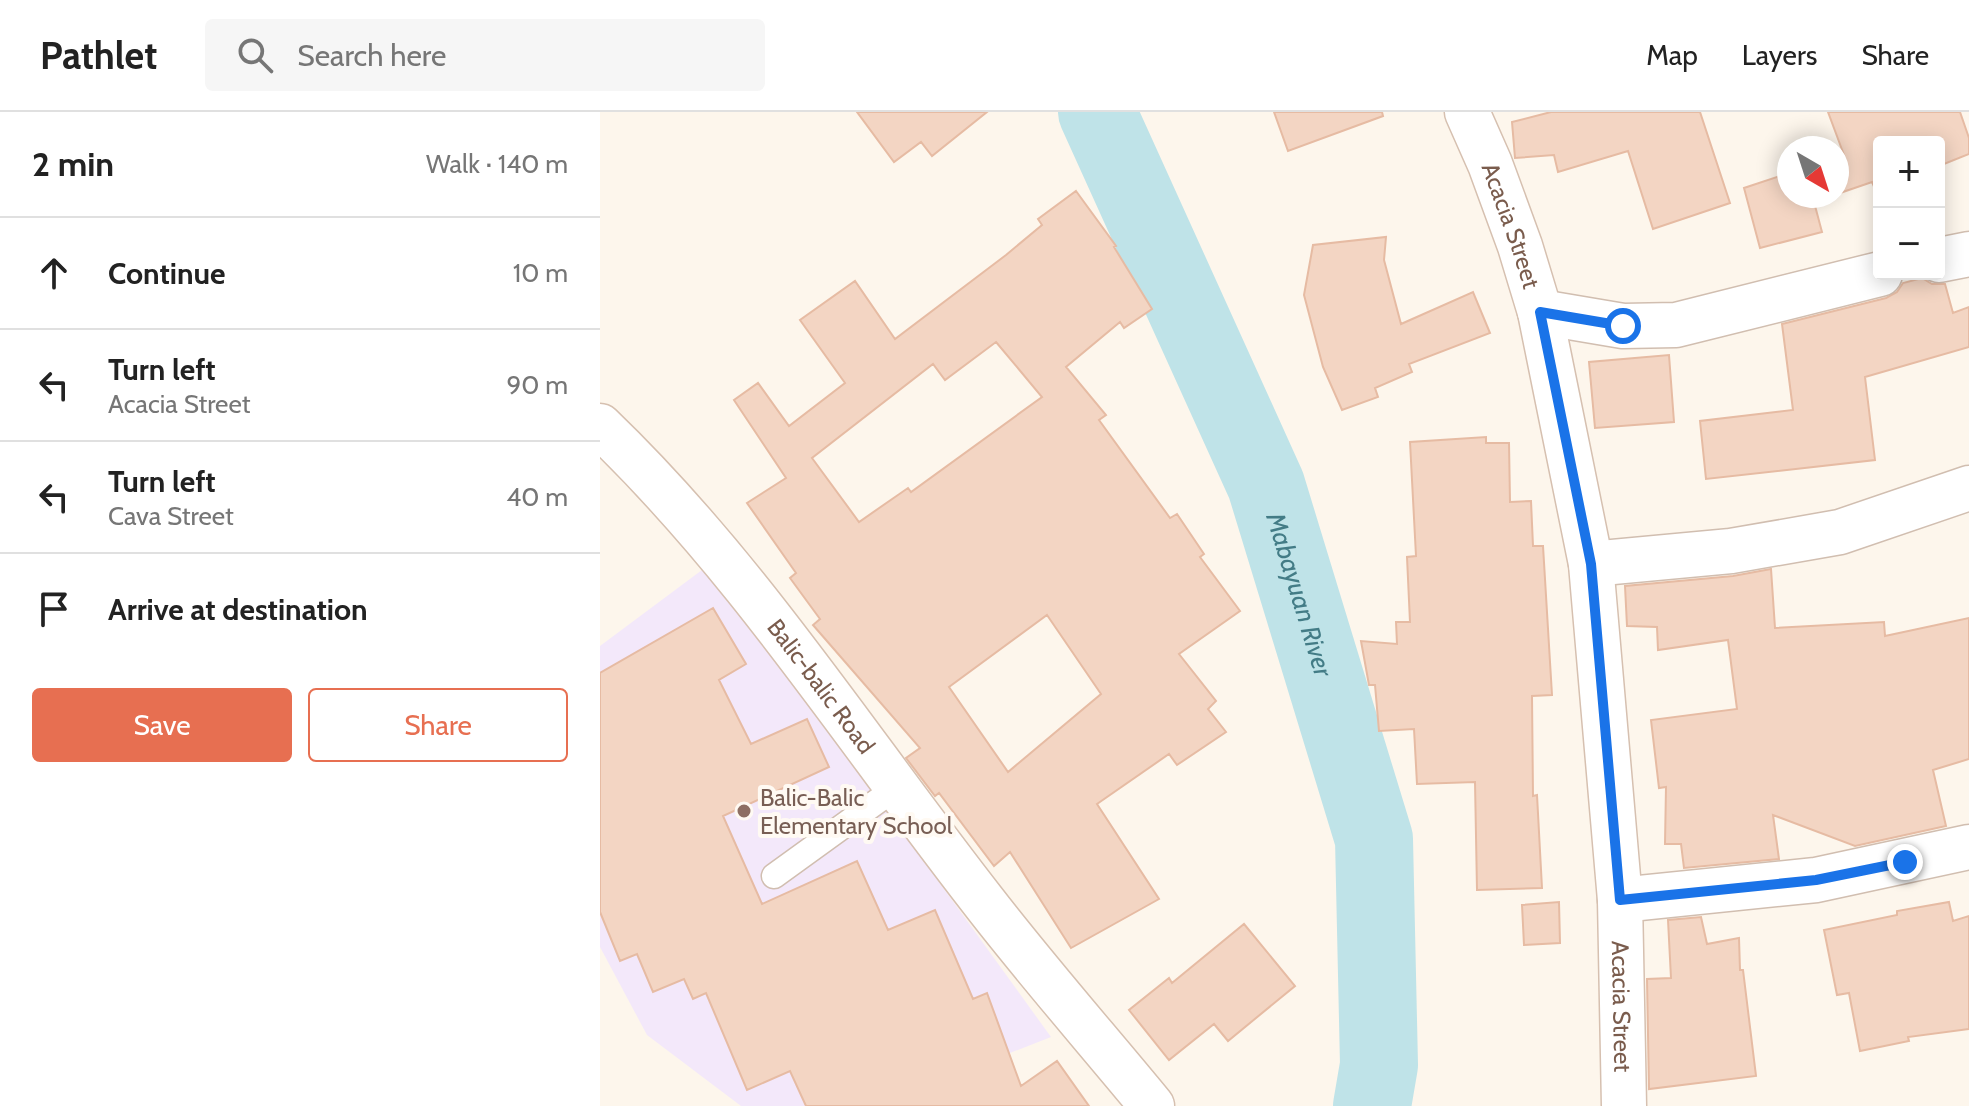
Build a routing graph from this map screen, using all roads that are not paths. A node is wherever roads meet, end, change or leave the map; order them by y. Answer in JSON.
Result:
{"nodes":[{"id":1,"x":1467,"y":112,"type":"edge"},
{"id":2,"x":1969,"y":254,"type":"edge"},
{"id":3,"x":1945,"y":259,"type":"edge"},
{"id":4,"x":1873,"y":276,"type":"edge"},
{"id":5,"x":1540,"y":312,"type":"junction"},
{"id":6,"x":600,"y":426,"type":"edge"},
{"id":7,"x":1969,"y":488,"type":"edge"},
{"id":8,"x":1591,"y":564,"type":"junction"},
{"id":9,"x":897,"y":787,"type":"junction"},
{"id":10,"x":1969,"y":847,"type":"edge"},
{"id":11,"x":774,"y":876,"type":"dead end"},
{"id":12,"x":1620,"y":900,"type":"junction"},
{"id":13,"x":1152,"y":1106,"type":"edge"},
{"id":14,"x":1624,"y":1106,"type":"edge"}],
"edges":[{"from":1,"to":5,"type":"main road","name":"Acacia Street"},
{"from":2,"to":3,"type":"main road"},
{"from":4,"to":5,"type":"main road"},
{"from":5,"to":8,"type":"main road","name":"Acacia Street"},
{"from":6,"to":9,"type":"main road","name":"Balic-balic Road"},
{"from":7,"to":8,"type":"main road"},
{"from":8,"to":12,"type":"main road","name":"Acacia Street"},
{"from":9,"to":11,"type":"lane"},
{"from":9,"to":13,"type":"main road","name":"Balic-balic Road"},
{"from":10,"to":12,"type":"main road"},
{"from":12,"to":14,"type":"main road","name":"Acacia Street"}]}
